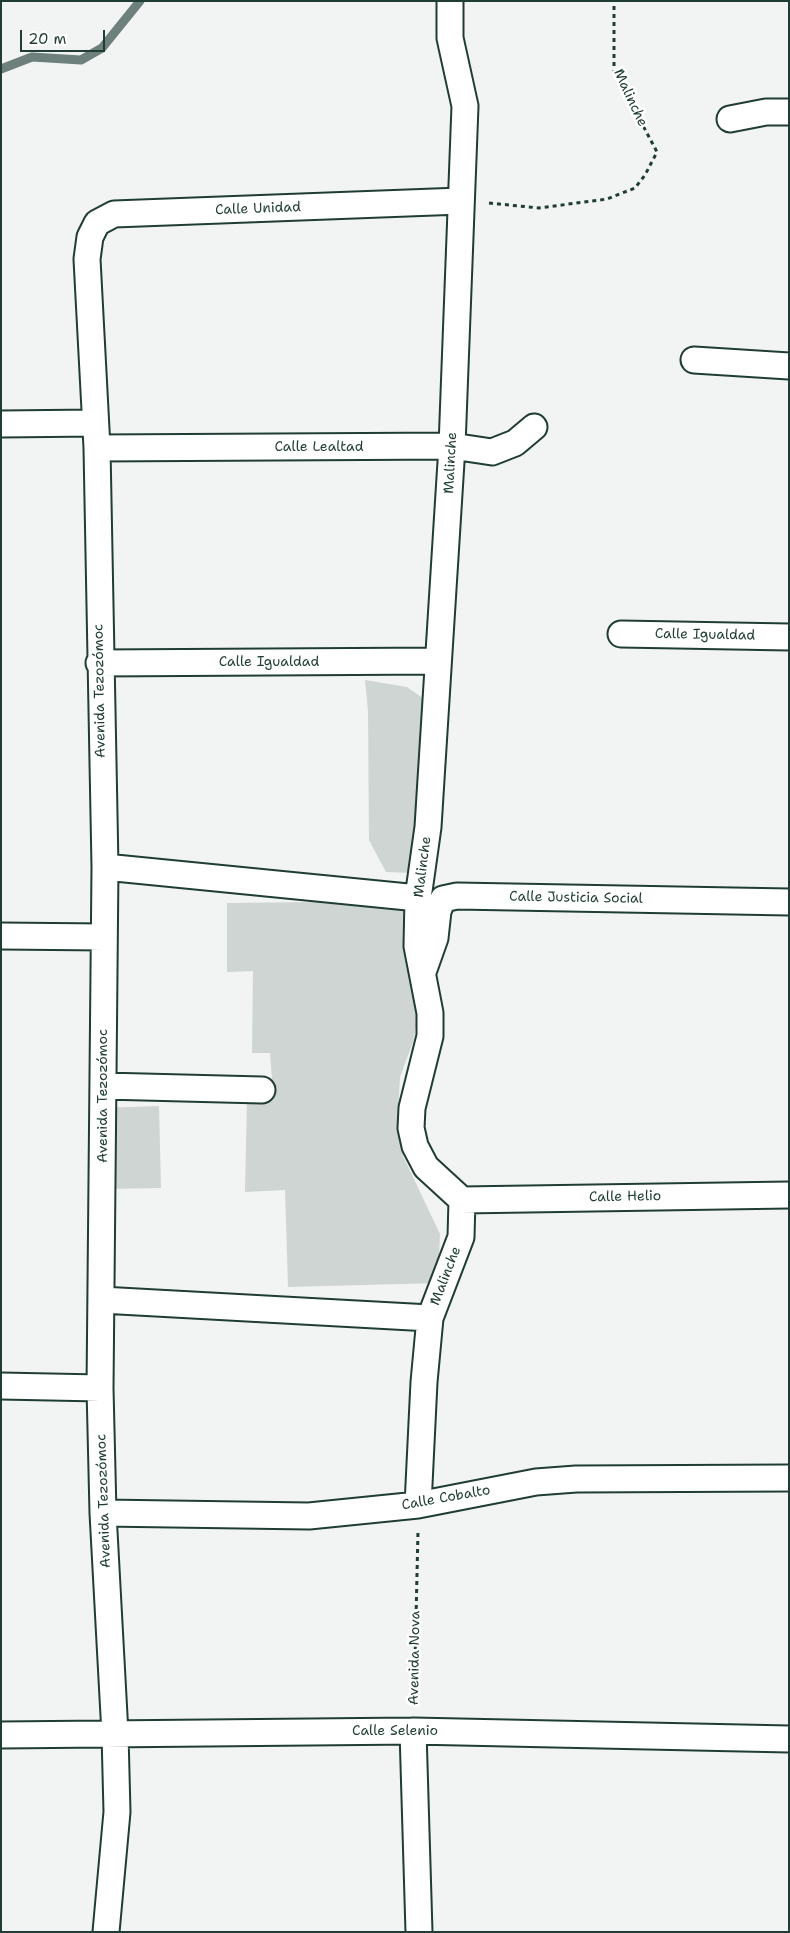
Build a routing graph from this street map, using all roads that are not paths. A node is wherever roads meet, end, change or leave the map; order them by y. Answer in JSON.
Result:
{"nodes":[{"id":1,"x":450,"y":1,"type":"edge"},
{"id":2,"x":789,"y":112,"type":"edge"},
{"id":3,"x":730,"y":119,"type":"dead end"},
{"id":4,"x":461,"y":201,"type":"junction"},
{"id":5,"x":87,"y":260,"type":"joint"},
{"id":6,"x":694,"y":360,"type":"dead end"},
{"id":7,"x":789,"y":366,"type":"edge"},
{"id":8,"x":95,"y":423,"type":"junction"},
{"id":9,"x":1,"y":424,"type":"edge"},
{"id":10,"x":534,"y":427,"type":"dead end"},
{"id":11,"x":452,"y":446,"type":"junction"},
{"id":12,"x":97,"y":448,"type":"junction"},
{"id":13,"x":621,"y":634,"type":"dead end"},
{"id":14,"x":789,"y":637,"type":"edge"},
{"id":15,"x":438,"y":661,"type":"junction"},
{"id":16,"x":99,"y":663,"type":"junction"},
{"id":17,"x":105,"y":866,"type":"junction"},
{"id":18,"x":418,"y":898,"type":"junction"},
{"id":19,"x":789,"y":902,"type":"edge"},
{"id":20,"x":1,"y":936,"type":"edge"},
{"id":21,"x":104,"y":937,"type":"junction"},
{"id":22,"x":422,"y":975,"type":"junction"},
{"id":23,"x":104,"y":1086,"type":"junction"},
{"id":24,"x":262,"y":1090,"type":"dead end"},
{"id":25,"x":789,"y":1194,"type":"edge"},
{"id":26,"x":462,"y":1200,"type":"junction"},
{"id":27,"x":101,"y":1300,"type":"junction"},
{"id":28,"x":430,"y":1318,"type":"junction"},
{"id":29,"x":1,"y":1386,"type":"edge"},
{"id":30,"x":100,"y":1388,"type":"junction"},
{"id":31,"x":789,"y":1478,"type":"edge"},
{"id":32,"x":418,"y":1505,"type":"junction"},
{"id":33,"x":103,"y":1513,"type":"junction"},
{"id":34,"x":413,"y":1730,"type":"junction"},
{"id":35,"x":115,"y":1734,"type":"junction"},
{"id":36,"x":1,"y":1735,"type":"edge"},
{"id":37,"x":789,"y":1739,"type":"edge"},
{"id":38,"x":106,"y":1932,"type":"edge"},
{"id":39,"x":419,"y":1932,"type":"edge"}],
"edges":[{"from":1,"to":4,"type":"street","name":"Malinche"},
{"from":2,"to":3,"type":"street"},
{"from":4,"to":5,"type":"street","name":"Calle Unidad"},
{"from":4,"to":11,"type":"street","name":"Malinche"},
{"from":5,"to":8,"type":"street","name":"Avenida Tezozómoc"},
{"from":6,"to":7,"type":"street"},
{"from":8,"to":9,"type":"street"},
{"from":8,"to":12,"type":"street","name":"Avenida Tezozómoc"},
{"from":10,"to":11,"type":"street","name":"Calle Lealtad"},
{"from":11,"to":12,"type":"street","name":"Calle Lealtad"},
{"from":11,"to":15,"type":"street","name":"Malinche"},
{"from":12,"to":16,"type":"street","name":"Avenida Tezozómoc"},
{"from":13,"to":14,"type":"street","name":"Calle Igualdad"},
{"from":15,"to":16,"type":"street","name":"Calle Igualdad"},
{"from":15,"to":18,"type":"street","name":"Malinche"},
{"from":16,"to":17,"type":"street","name":"Avenida Tezozómoc"},
{"from":17,"to":18,"type":"street"},
{"from":17,"to":21,"type":"street","name":"Avenida Tezozómoc"},
{"from":18,"to":22,"type":"street","name":"Malinche"},
{"from":19,"to":22,"type":"street","name":"Calle Justicia Social"},
{"from":20,"to":21,"type":"street"},
{"from":21,"to":23,"type":"street","name":"Avenida Tezozómoc"},
{"from":22,"to":26,"type":"street","name":"Malinche"},
{"from":23,"to":24,"type":"street"},
{"from":23,"to":27,"type":"street","name":"Avenida Tezozómoc"},
{"from":25,"to":26,"type":"street","name":"Calle Helio"},
{"from":26,"to":28,"type":"street","name":"Malinche"},
{"from":27,"to":28,"type":"street"},
{"from":27,"to":30,"type":"street","name":"Avenida Tezozómoc"},
{"from":28,"to":32,"type":"street","name":"Malinche"},
{"from":29,"to":30,"type":"street"},
{"from":30,"to":33,"type":"street","name":"Avenida Tezozómoc"},
{"from":31,"to":32,"type":"street","name":"Calle Cobalto"},
{"from":32,"to":33,"type":"street","name":"Calle Cobalto"},
{"from":33,"to":35,"type":"street","name":"Avenida Tezozómoc"},
{"from":34,"to":35,"type":"street","name":"Calle Selenio"},
{"from":34,"to":37,"type":"street","name":"Calle Selenio"},
{"from":34,"to":39,"type":"street"},
{"from":35,"to":36,"type":"street","name":"Calle Selenio"},
{"from":35,"to":38,"type":"street","name":"Avenida Tezozómoc"}]}
